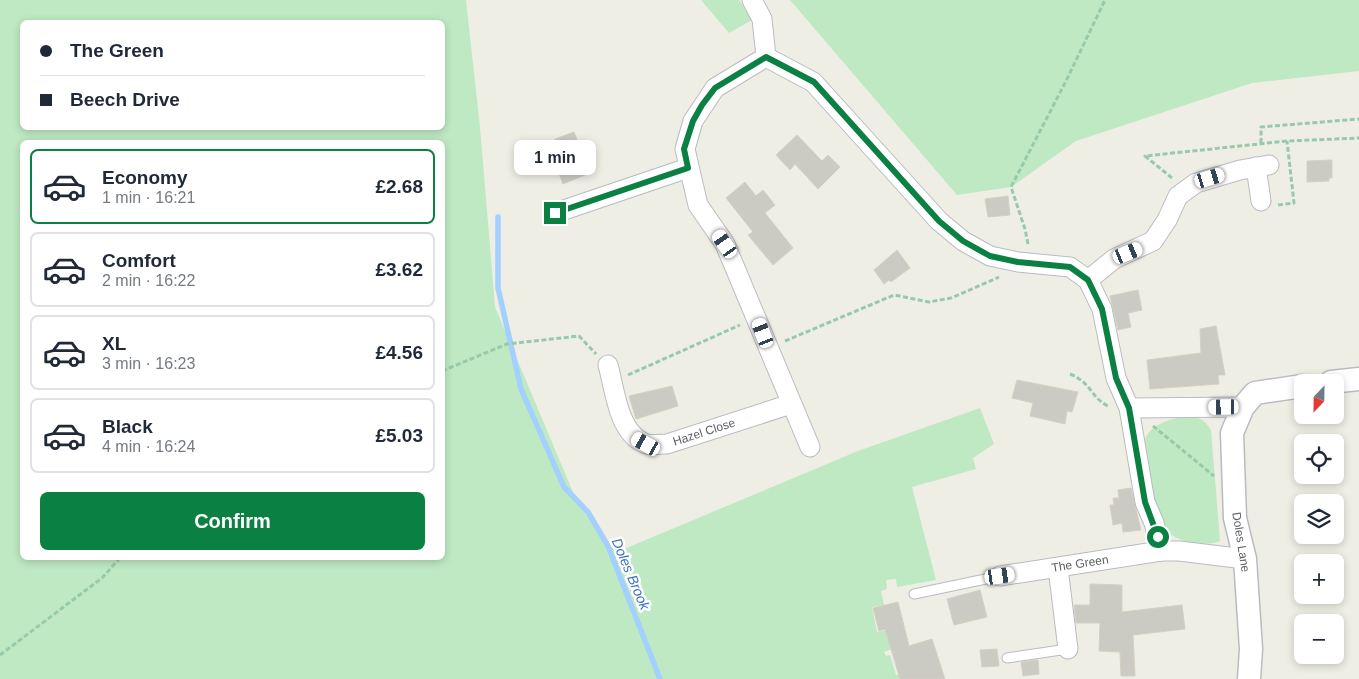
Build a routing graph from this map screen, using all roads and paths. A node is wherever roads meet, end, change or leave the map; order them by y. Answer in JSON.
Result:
{"nodes":[{"id":1,"x":752,"y":0,"type":"edge"},
{"id":2,"x":1105,"y":0,"type":"edge"},
{"id":3,"x":766,"y":57,"type":"junction"},
{"id":4,"x":1359,"y":119,"type":"edge"},
{"id":5,"x":1286,"y":141,"type":"dead end"},
{"id":6,"x":1261,"y":144,"type":"dead end"},
{"id":7,"x":688,"y":168,"type":"junction"},
{"id":8,"x":1261,"y":201,"type":"joint"},
{"id":9,"x":555,"y":213,"type":"dead end"},
{"id":10,"x":1031,"y":263,"type":"junction"},
{"id":11,"x":1088,"y":280,"type":"junction"},
{"id":12,"x":757,"y":317,"type":"junction"},
{"id":13,"x":769,"y":348,"type":"junction"},
{"id":14,"x":608,"y":365,"type":"junction"},
{"id":15,"x":445,"y":370,"type":"edge"},
{"id":16,"x":1070,"y":374,"type":"dead end"},
{"id":17,"x":1359,"y":379,"type":"edge"},
{"id":18,"x":1344,"y":381,"type":"edge"},
{"id":19,"x":1294,"y":387,"type":"edge"},
{"id":20,"x":791,"y":404,"type":"junction"},
{"id":21,"x":1243,"y":406,"type":"junction"},
{"id":22,"x":1129,"y":408,"type":"junction"},
{"id":23,"x":810,"y":447,"type":"dead end"},
{"id":24,"x":1234,"y":478,"type":"junction"},
{"id":25,"x":1161,"y":551,"type":"junction"},
{"id":26,"x":1245,"y":559,"type":"junction"},
{"id":27,"x":118,"y":560,"type":"edge"},
{"id":28,"x":1058,"y":568,"type":"junction"},
{"id":29,"x":1000,"y":576,"type":"joint"},
{"id":30,"x":914,"y":594,"type":"dead end"},
{"id":31,"x":1068,"y":649,"type":"joint"},
{"id":32,"x":0,"y":655,"type":"edge"},
{"id":33,"x":1007,"y":658,"type":"dead end"},
{"id":34,"x":1249,"y":679,"type":"edge"}],
"edges":[{"from":1,"to":3,"type":"street"},
{"from":2,"to":10,"type":"path"},
{"from":3,"to":7,"type":"street"},
{"from":3,"to":10,"type":"street"},
{"from":4,"to":6,"type":"path"},
{"from":5,"to":8,"type":"path"},
{"from":7,"to":9,"type":"street"},
{"from":7,"to":12,"type":"street"},
{"from":8,"to":11,"type":"street"},
{"from":10,"to":11,"type":"street"},
{"from":10,"to":13,"type":"path"},
{"from":11,"to":22,"type":"street"},
{"from":12,"to":13,"type":"street"},
{"from":12,"to":14,"type":"path"},
{"from":13,"to":20,"type":"street"},
{"from":14,"to":15,"type":"path"},
{"from":14,"to":20,"type":"street","name":"Hazel Close"},
{"from":16,"to":22,"type":"path"},
{"from":17,"to":18,"type":"street"},
{"from":19,"to":21,"type":"street"},
{"from":20,"to":23,"type":"street"},
{"from":21,"to":22,"type":"street"},
{"from":21,"to":24,"type":"street","name":"Doles Lane"},
{"from":22,"to":24,"type":"path"},
{"from":22,"to":25,"type":"street"},
{"from":24,"to":26,"type":"street","name":"Doles Lane"},
{"from":25,"to":26,"type":"street","name":"The Green"},
{"from":25,"to":28,"type":"street","name":"The Green"},
{"from":26,"to":34,"type":"street","name":"Doles Lane"},
{"from":27,"to":32,"type":"path"},
{"from":28,"to":29,"type":"street","name":"The Green"},
{"from":28,"to":31,"type":"street"},
{"from":29,"to":30,"type":"lane"},
{"from":31,"to":33,"type":"lane"}]}
